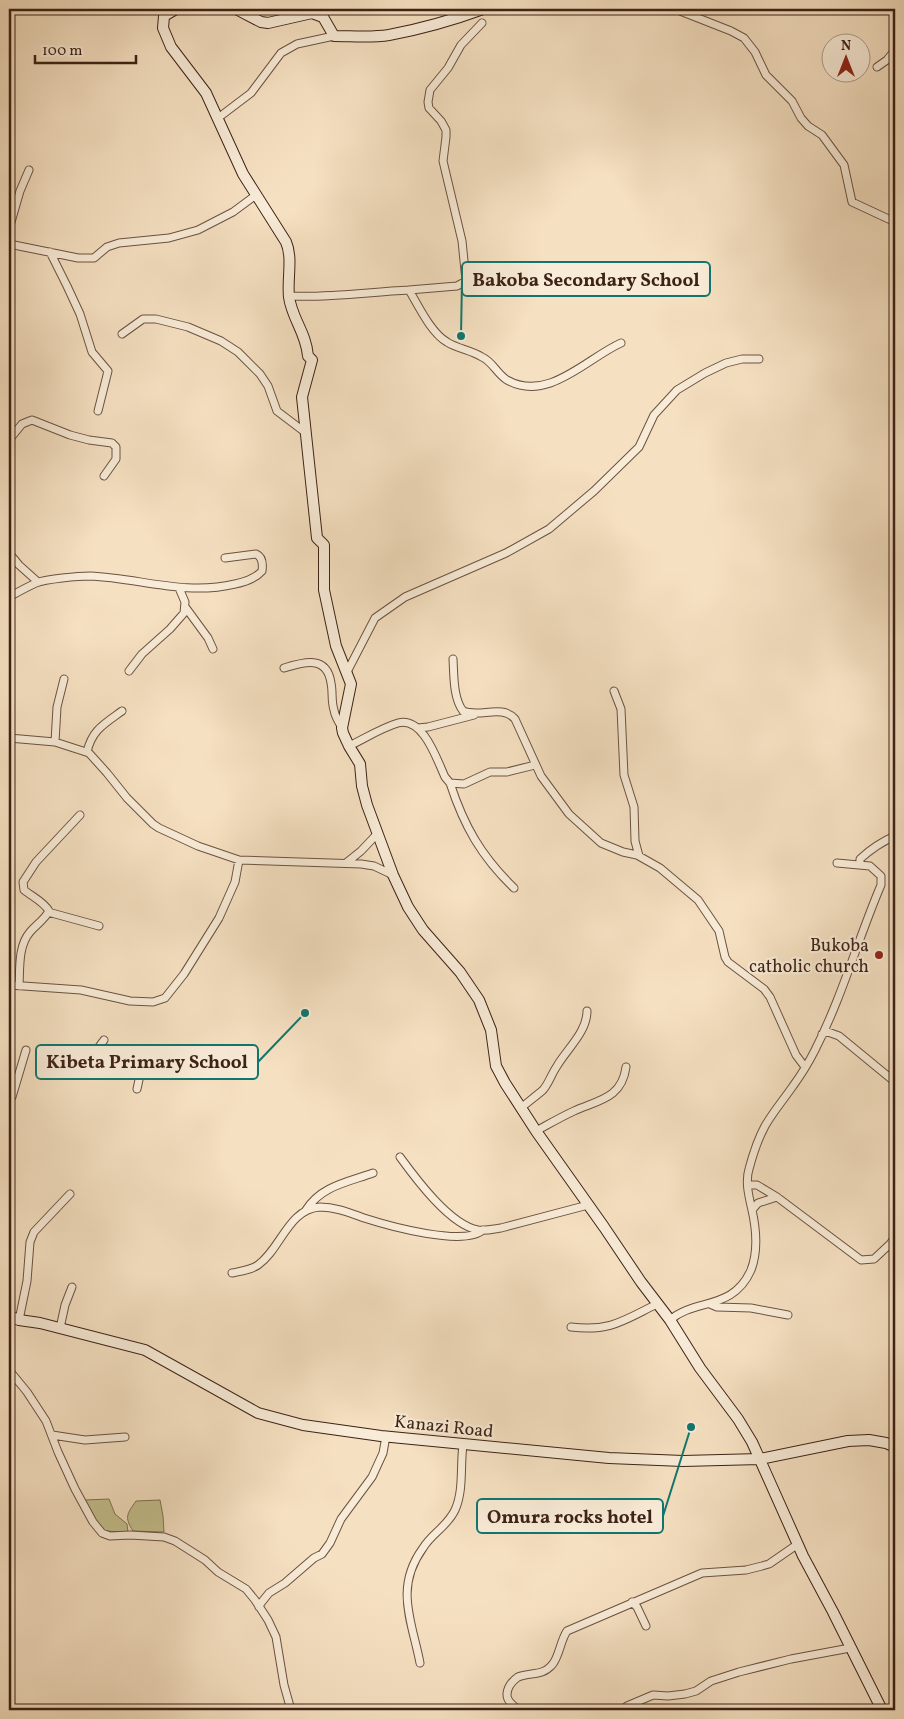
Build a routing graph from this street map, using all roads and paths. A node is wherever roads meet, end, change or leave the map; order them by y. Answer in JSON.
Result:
{"nodes":[{"id":1,"x":176,"y":9,"type":"edge"},
{"id":2,"x":236,"y":9,"type":"edge"},
{"id":3,"x":483,"y":9,"type":"edge"},
{"id":4,"x":675,"y":9,"type":"edge"},
{"id":5,"x":482,"y":23,"type":"dead end"},
{"id":6,"x":334,"y":36,"type":"junction"},
{"id":7,"x":895,"y":50,"type":"edge"},
{"id":8,"x":877,"y":67,"type":"dead end"},
{"id":9,"x":218,"y":118,"type":"junction"},
{"id":10,"x":29,"y":170,"type":"dead end"},
{"id":11,"x":256,"y":195,"type":"junction"},
{"id":12,"x":895,"y":222,"type":"edge"},
{"id":13,"x":9,"y":229,"type":"edge"},
{"id":14,"x":9,"y":244,"type":"edge"},
{"id":15,"x":50,"y":252,"type":"junction"},
{"id":16,"x":408,"y":290,"type":"junction"},
{"id":17,"x":289,"y":296,"type":"junction"},
{"id":18,"x":122,"y":334,"type":"dead end"},
{"id":19,"x":621,"y":343,"type":"dead end"},
{"id":20,"x":759,"y":359,"type":"dead end"},
{"id":21,"x":98,"y":411,"type":"dead end"},
{"id":22,"x":306,"y":432,"type":"junction"},
{"id":23,"x":9,"y":440,"type":"edge"},
{"id":24,"x":104,"y":476,"type":"dead end"},
{"id":25,"x":9,"y":553,"type":"edge"},
{"id":26,"x":225,"y":558,"type":"dead end"},
{"id":27,"x":38,"y":582,"type":"junction"},
{"id":28,"x":179,"y":588,"type":"junction"},
{"id":29,"x":9,"y":597,"type":"edge"},
{"id":30,"x":186,"y":608,"type":"junction"},
{"id":31,"x":213,"y":649,"type":"dead end"},
{"id":32,"x":453,"y":659,"type":"dead end"},
{"id":33,"x":284,"y":668,"type":"dead end"},
{"id":34,"x":129,"y":671,"type":"dead end"},
{"id":35,"x":347,"y":672,"type":"junction"},
{"id":36,"x":64,"y":679,"type":"dead end"},
{"id":37,"x":614,"y":691,"type":"dead end"},
{"id":38,"x":122,"y":711,"type":"dead end"},
{"id":39,"x":480,"y":714,"type":"junction"},
{"id":40,"x":342,"y":728,"type":"junction"},
{"id":41,"x":418,"y":728,"type":"junction"},
{"id":42,"x":9,"y":738,"type":"edge"},
{"id":43,"x":54,"y":742,"type":"junction"},
{"id":44,"x":349,"y":746,"type":"junction"},
{"id":45,"x":87,"y":752,"type":"junction"},
{"id":46,"x":535,"y":765,"type":"junction"},
{"id":47,"x":450,"y":783,"type":"junction"},
{"id":48,"x":80,"y":815,"type":"dead end"},
{"id":49,"x":378,"y":833,"type":"junction"},
{"id":50,"x":895,"y":836,"type":"edge"},
{"id":51,"x":639,"y":856,"type":"junction"},
{"id":52,"x":239,"y":860,"type":"junction"},
{"id":53,"x":346,"y":863,"type":"junction"},
{"id":54,"x":837,"y":863,"type":"dead end"},
{"id":55,"x":860,"y":864,"type":"junction"},
{"id":56,"x":393,"y":875,"type":"junction"},
{"id":57,"x":514,"y":888,"type":"dead end"},
{"id":58,"x":48,"y":912,"type":"junction"},
{"id":59,"x":99,"y":926,"type":"dead end"},
{"id":60,"x":9,"y":985,"type":"edge"},
{"id":61,"x":19,"y":986,"type":"junction"},
{"id":62,"x":587,"y":1011,"type":"dead end"},
{"id":63,"x":822,"y":1034,"type":"junction"},
{"id":64,"x":104,"y":1040,"type":"dead end"},
{"id":65,"x":26,"y":1050,"type":"dead end"},
{"id":66,"x":98,"y":1061,"type":"dead end"},
{"id":67,"x":143,"y":1061,"type":"dead end"},
{"id":68,"x":626,"y":1067,"type":"dead end"},
{"id":69,"x":805,"y":1067,"type":"junction"},
{"id":70,"x":895,"y":1082,"type":"edge"},
{"id":71,"x":138,"y":1089,"type":"dead end"},
{"id":72,"x":9,"y":1098,"type":"edge"},
{"id":73,"x":521,"y":1108,"type":"junction"},
{"id":74,"x":536,"y":1131,"type":"junction"},
{"id":75,"x":400,"y":1157,"type":"dead end"},
{"id":76,"x":373,"y":1173,"type":"dead end"},
{"id":77,"x":748,"y":1185,"type":"junction"},
{"id":78,"x":70,"y":1194,"type":"dead end"},
{"id":79,"x":777,"y":1197,"type":"junction"},
{"id":80,"x":588,"y":1205,"type":"junction"},
{"id":81,"x":306,"y":1210,"type":"junction"},
{"id":82,"x":752,"y":1210,"type":"junction"},
{"id":83,"x":483,"y":1230,"type":"junction"},
{"id":84,"x":895,"y":1237,"type":"edge"},
{"id":85,"x":232,"y":1273,"type":"dead end"},
{"id":86,"x":72,"y":1287,"type":"dead end"},
{"id":87,"x":657,"y":1304,"type":"junction"},
{"id":88,"x":710,"y":1304,"type":"junction"},
{"id":89,"x":788,"y":1315,"type":"dead end"},
{"id":90,"x":9,"y":1316,"type":"edge"},
{"id":91,"x":19,"y":1320,"type":"junction"},
{"id":92,"x":670,"y":1320,"type":"junction"},
{"id":93,"x":571,"y":1327,"type":"dead end"},
{"id":94,"x":60,"y":1328,"type":"junction"},
{"id":95,"x":9,"y":1370,"type":"edge"},
{"id":96,"x":52,"y":1435,"type":"junction"},
{"id":97,"x":386,"y":1436,"type":"junction"},
{"id":98,"x":125,"y":1437,"type":"dead end"},
{"id":99,"x":463,"y":1445,"type":"junction"},
{"id":100,"x":895,"y":1447,"type":"edge"},
{"id":101,"x":760,"y":1459,"type":"junction"},
{"id":102,"x":798,"y":1544,"type":"junction"},
{"id":103,"x":632,"y":1602,"type":"junction"},
{"id":104,"x":259,"y":1607,"type":"junction"},
{"id":105,"x":646,"y":1626,"type":"dead end"},
{"id":106,"x":850,"y":1648,"type":"junction"},
{"id":107,"x":420,"y":1663,"type":"dead end"},
{"id":108,"x":291,"y":1710,"type":"edge"},
{"id":109,"x":519,"y":1710,"type":"edge"},
{"id":110,"x":622,"y":1710,"type":"edge"},
{"id":111,"x":882,"y":1710,"type":"edge"}],
"edges":[{"from":1,"to":9,"type":"street"},
{"from":2,"to":6,"type":"street"},
{"from":3,"to":6,"type":"street"},
{"from":4,"to":12,"type":"street"},
{"from":5,"to":16,"type":"street"},
{"from":6,"to":9,"type":"street"},
{"from":7,"to":8,"type":"street"},
{"from":9,"to":11,"type":"street"},
{"from":10,"to":13,"type":"street"},
{"from":11,"to":15,"type":"street"},
{"from":11,"to":17,"type":"street"},
{"from":14,"to":15,"type":"street"},
{"from":15,"to":21,"type":"street"},
{"from":16,"to":17,"type":"street"},
{"from":16,"to":19,"type":"street"},
{"from":17,"to":22,"type":"street"},
{"from":18,"to":22,"type":"street"},
{"from":20,"to":35,"type":"street"},
{"from":22,"to":35,"type":"street"},
{"from":23,"to":24,"type":"street"},
{"from":25,"to":27,"type":"street"},
{"from":26,"to":28,"type":"street"},
{"from":27,"to":28,"type":"street"},
{"from":27,"to":29,"type":"street"},
{"from":28,"to":30,"type":"street"},
{"from":30,"to":31,"type":"street"},
{"from":30,"to":34,"type":"street"},
{"from":32,"to":39,"type":"street"},
{"from":33,"to":40,"type":"street"},
{"from":35,"to":40,"type":"street"},
{"from":36,"to":43,"type":"street"},
{"from":37,"to":51,"type":"street"},
{"from":38,"to":45,"type":"street"},
{"from":39,"to":41,"type":"street"},
{"from":39,"to":46,"type":"street"},
{"from":40,"to":44,"type":"street"},
{"from":41,"to":44,"type":"street"},
{"from":41,"to":47,"type":"street"},
{"from":42,"to":43,"type":"street"},
{"from":43,"to":45,"type":"street"},
{"from":44,"to":49,"type":"street"},
{"from":45,"to":52,"type":"street"},
{"from":46,"to":47,"type":"street"},
{"from":46,"to":51,"type":"street"},
{"from":47,"to":57,"type":"street"},
{"from":48,"to":58,"type":"street"},
{"from":49,"to":53,"type":"street"},
{"from":49,"to":56,"type":"street"},
{"from":50,"to":55,"type":"street"},
{"from":51,"to":69,"type":"street"},
{"from":52,"to":53,"type":"street"},
{"from":52,"to":61,"type":"street"},
{"from":53,"to":56,"type":"street"},
{"from":54,"to":55,"type":"street"},
{"from":55,"to":63,"type":"street"},
{"from":56,"to":73,"type":"street"},
{"from":58,"to":59,"type":"street"},
{"from":58,"to":61,"type":"street"},
{"from":60,"to":61,"type":"street"},
{"from":62,"to":73,"type":"street"},
{"from":63,"to":69,"type":"street"},
{"from":63,"to":70,"type":"street"},
{"from":64,"to":66,"type":"street"},
{"from":65,"to":72,"type":"street"},
{"from":67,"to":71,"type":"street"},
{"from":68,"to":74,"type":"street"},
{"from":69,"to":77,"type":"street"},
{"from":73,"to":74,"type":"street"},
{"from":74,"to":80,"type":"street"},
{"from":75,"to":83,"type":"street"},
{"from":76,"to":81,"type":"street"},
{"from":77,"to":79,"type":"street"},
{"from":77,"to":82,"type":"street"},
{"from":78,"to":91,"type":"street"},
{"from":79,"to":82,"type":"street"},
{"from":79,"to":84,"type":"street"},
{"from":80,"to":83,"type":"street"},
{"from":80,"to":87,"type":"street"},
{"from":81,"to":83,"type":"street"},
{"from":81,"to":85,"type":"street"},
{"from":82,"to":88,"type":"street"},
{"from":86,"to":94,"type":"street"},
{"from":87,"to":92,"type":"street"},
{"from":87,"to":93,"type":"street"},
{"from":88,"to":89,"type":"street"},
{"from":88,"to":92,"type":"street"},
{"from":90,"to":91,"type":"street","name":"Kanazi Road"},
{"from":91,"to":94,"type":"street","name":"Kanazi Road"},
{"from":92,"to":101,"type":"street"},
{"from":94,"to":97,"type":"street","name":"Kanazi Road"},
{"from":95,"to":96,"type":"street"},
{"from":96,"to":98,"type":"street"},
{"from":96,"to":104,"type":"street"},
{"from":97,"to":99,"type":"street","name":"Kanazi Road"},
{"from":97,"to":104,"type":"street"},
{"from":99,"to":101,"type":"street","name":"Kanazi Road"},
{"from":99,"to":107,"type":"street"},
{"from":100,"to":101,"type":"street","name":"Kanazi Road"},
{"from":101,"to":102,"type":"street"},
{"from":102,"to":103,"type":"street"},
{"from":102,"to":106,"type":"street"},
{"from":103,"to":105,"type":"street"},
{"from":103,"to":109,"type":"street"},
{"from":104,"to":108,"type":"street"},
{"from":106,"to":110,"type":"street"},
{"from":106,"to":111,"type":"street"}]}
